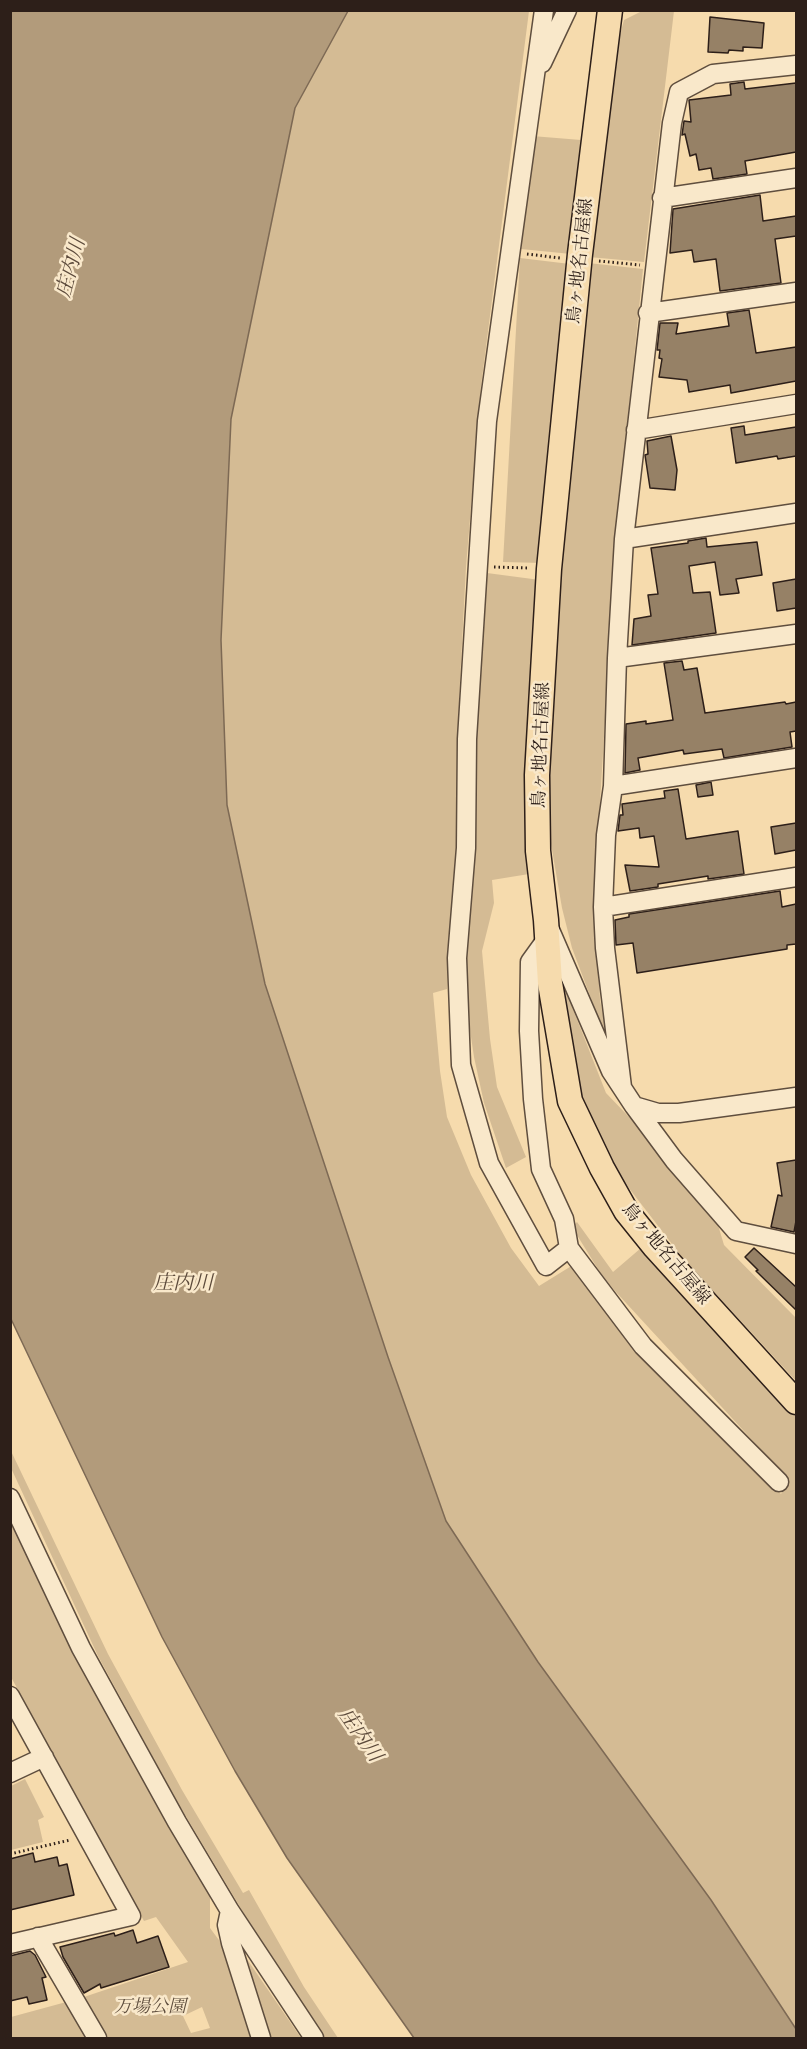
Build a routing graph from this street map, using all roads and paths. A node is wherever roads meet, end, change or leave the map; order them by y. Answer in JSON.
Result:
{"nodes":[{"id":1,"x":544,"y":10,"type":"edge"},
{"id":2,"x":567,"y":10,"type":"edge"},
{"id":3,"x":610,"y":10,"type":"edge"},
{"id":4,"x":617,"y":10,"type":"edge"},
{"id":5,"x":796,"y":65,"type":"edge"},
{"id":6,"x":602,"y":67,"type":"junction"},
{"id":7,"x":534,"y":78,"type":"junction"},
{"id":8,"x":796,"y":178,"type":"edge"},
{"id":9,"x":662,"y":198,"type":"junction"},
{"id":10,"x":796,"y":292,"type":"edge"},
{"id":11,"x":648,"y":314,"type":"junction"},
{"id":12,"x":796,"y":404,"type":"edge"},
{"id":13,"x":636,"y":430,"type":"junction"},
{"id":14,"x":796,"y":513,"type":"edge"},
{"id":15,"x":624,"y":539,"type":"junction"},
{"id":16,"x":501,"y":567,"type":"dead end"},
{"id":17,"x":549,"y":568,"type":"junction"},
{"id":18,"x":796,"y":634,"type":"edge"},
{"id":19,"x":617,"y":658,"type":"junction"},
{"id":20,"x":796,"y":758,"type":"edge"},
{"id":21,"x":612,"y":786,"type":"junction"},
{"id":22,"x":796,"y":877,"type":"edge"},
{"id":23,"x":603,"y":907,"type":"junction"},
{"id":24,"x":547,"y":928,"type":"junction"},
{"id":25,"x":622,"y":1087,"type":"junction"},
{"id":26,"x":796,"y":1097,"type":"edge"},
{"id":27,"x":634,"y":1106,"type":"junction"},
{"id":28,"x":796,"y":1244,"type":"edge"},
{"id":29,"x":569,"y":1248,"type":"junction"},
{"id":30,"x":796,"y":1402,"type":"edge"},
{"id":31,"x":779,"y":1482,"type":"dead end"},
{"id":32,"x":10,"y":1498,"type":"edge"},
{"id":33,"x":10,"y":1696,"type":"edge"},
{"id":34,"x":44,"y":1757,"type":"junction"},
{"id":35,"x":10,"y":1773,"type":"edge"},
{"id":36,"x":78,"y":1838,"type":"dead end"},
{"id":37,"x":10,"y":1854,"type":"edge"},
{"id":38,"x":230,"y":1911,"type":"junction"},
{"id":39,"x":38,"y":1937,"type":"junction"},
{"id":40,"x":10,"y":1944,"type":"edge"},
{"id":41,"x":97,"y":2038,"type":"edge"},
{"id":42,"x":261,"y":2038,"type":"edge"},
{"id":43,"x":314,"y":2038,"type":"edge"}],
"edges":[{"from":1,"to":7,"type":"street"},
{"from":2,"to":7,"type":"street"},
{"from":3,"to":6,"type":"main road","name":"鳥ヶ地名古屋線"},
{"from":4,"to":6,"type":"main road"},
{"from":5,"to":9,"type":"street"},
{"from":6,"to":17,"type":"main road","name":"鳥ヶ地名古屋線"},
{"from":7,"to":29,"type":"street"},
{"from":8,"to":9,"type":"street"},
{"from":9,"to":11,"type":"street"},
{"from":10,"to":11,"type":"street"},
{"from":11,"to":13,"type":"street"},
{"from":12,"to":13,"type":"street"},
{"from":13,"to":15,"type":"street"},
{"from":14,"to":15,"type":"street"},
{"from":15,"to":19,"type":"street"},
{"from":16,"to":17,"type":"path"},
{"from":17,"to":24,"type":"main road","name":"鳥ヶ地名古屋線"},
{"from":18,"to":19,"type":"street"},
{"from":19,"to":21,"type":"street"},
{"from":20,"to":21,"type":"street"},
{"from":21,"to":23,"type":"street"},
{"from":22,"to":23,"type":"street"},
{"from":23,"to":25,"type":"street"},
{"from":24,"to":25,"type":"street"},
{"from":24,"to":29,"type":"street"},
{"from":24,"to":30,"type":"main road","name":"鳥ヶ地名古屋線"},
{"from":25,"to":27,"type":"street"},
{"from":26,"to":27,"type":"street"},
{"from":27,"to":28,"type":"street"},
{"from":29,"to":31,"type":"street"},
{"from":32,"to":38,"type":"street"},
{"from":33,"to":34,"type":"street"},
{"from":34,"to":35,"type":"street"},
{"from":34,"to":39,"type":"street"},
{"from":36,"to":37,"type":"path"},
{"from":38,"to":42,"type":"street"},
{"from":38,"to":43,"type":"street"},
{"from":39,"to":40,"type":"street"},
{"from":39,"to":41,"type":"street"}]}
